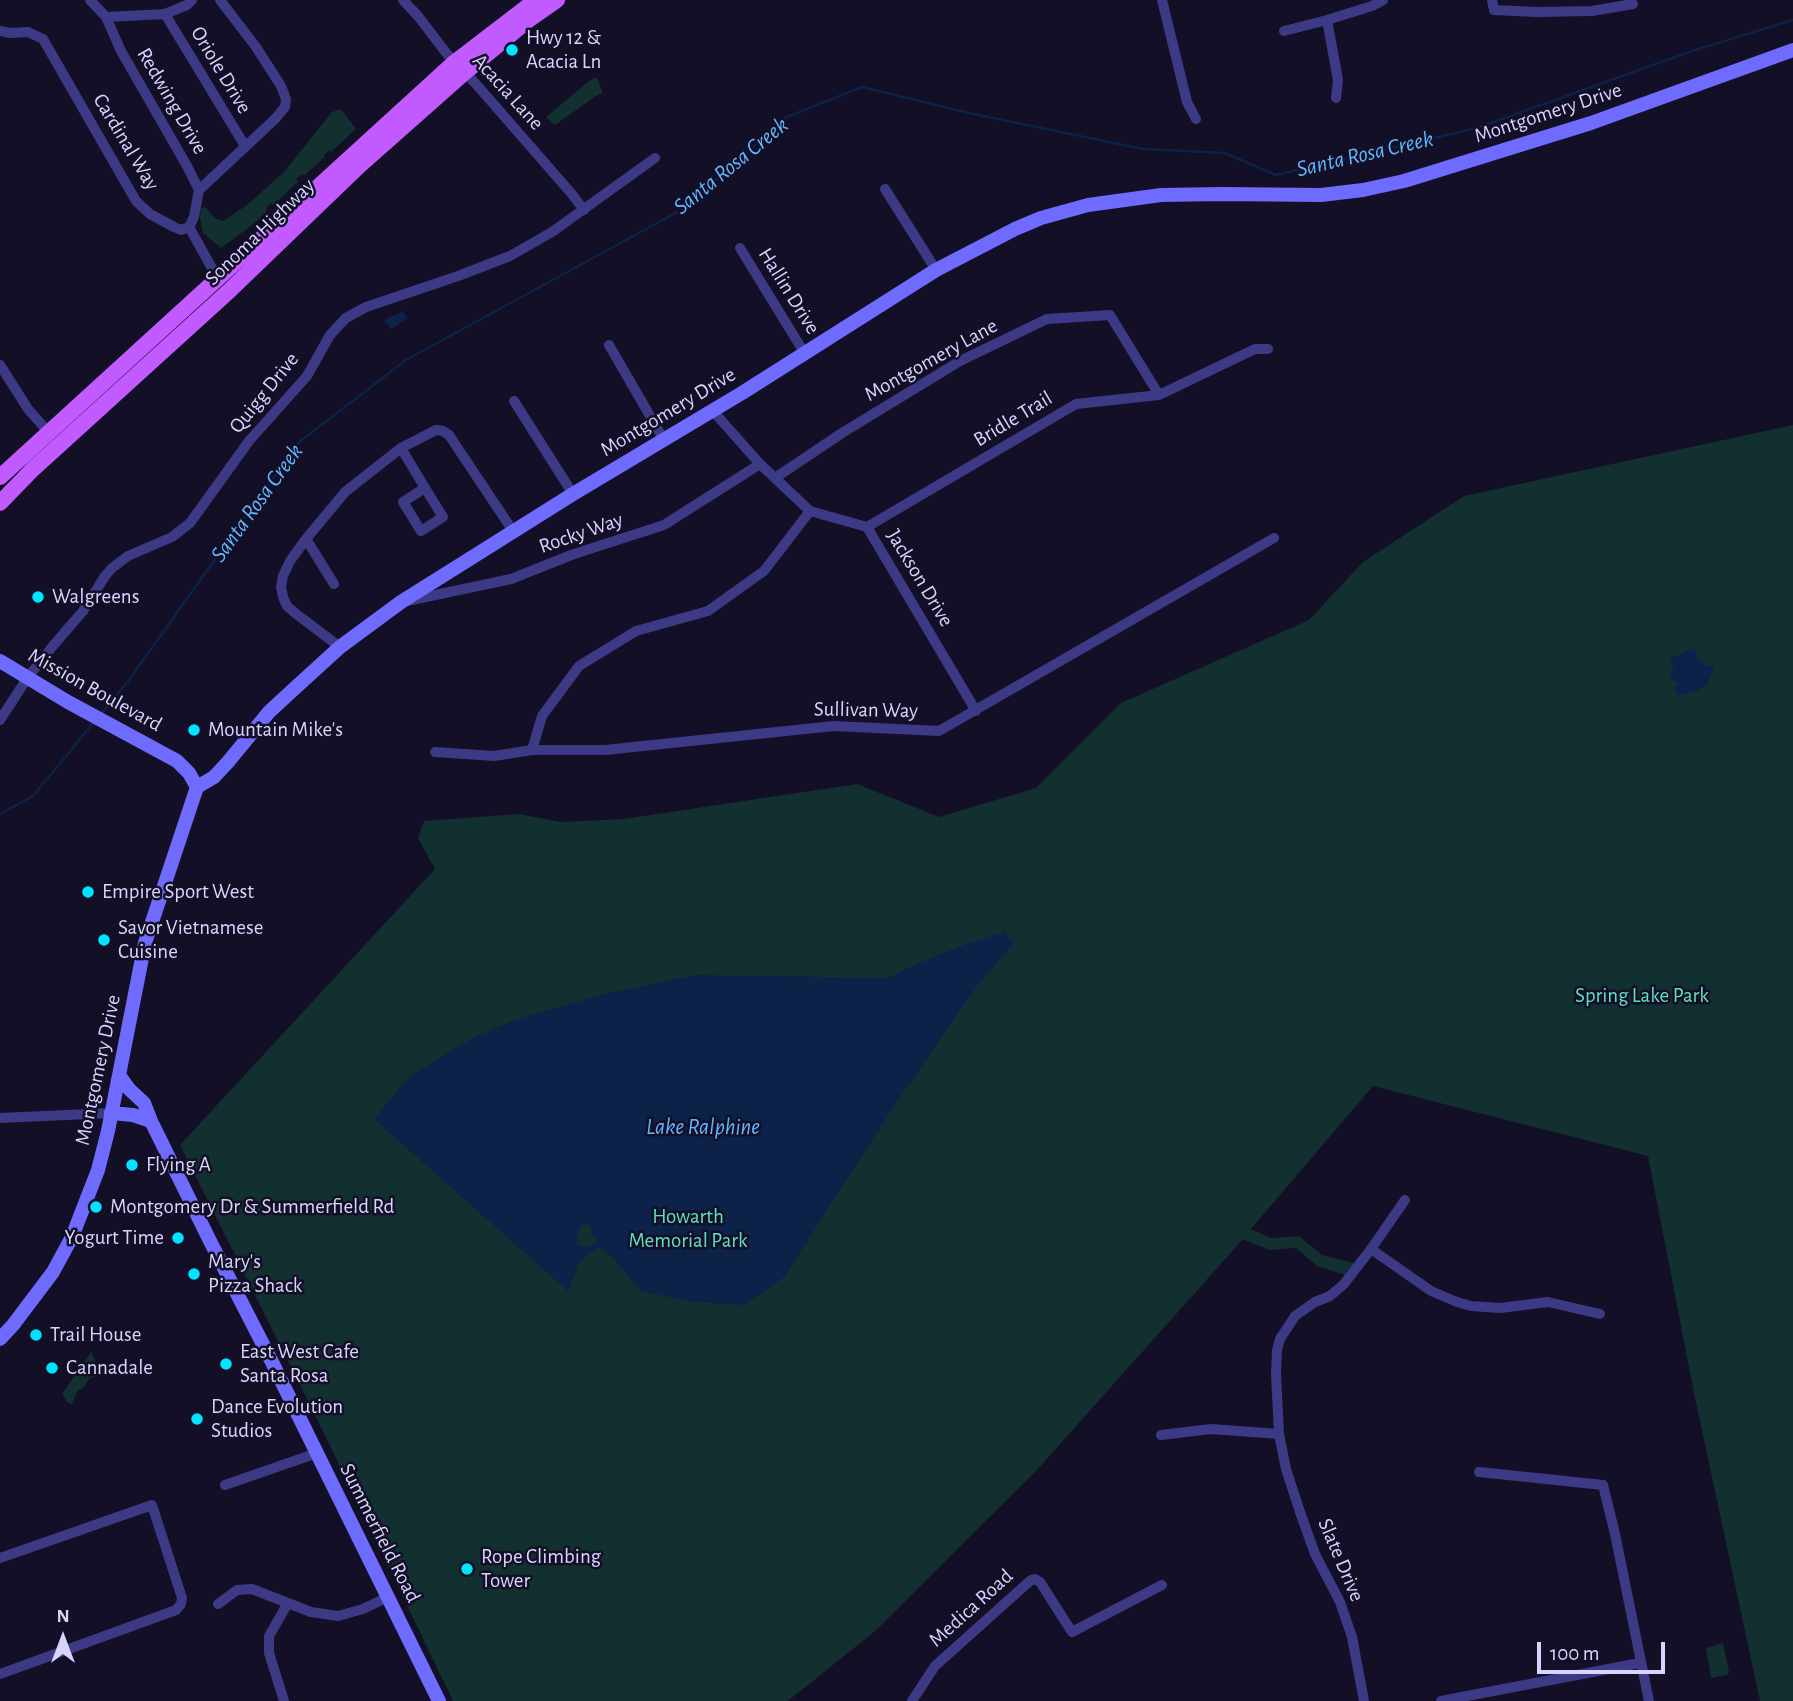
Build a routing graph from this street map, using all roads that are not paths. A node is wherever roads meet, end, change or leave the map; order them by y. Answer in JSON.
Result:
{"nodes":[{"id":1,"x":90,"y":0,"type":"edge"},
{"id":2,"x":192,"y":0,"type":"edge"},
{"id":3,"x":220,"y":0,"type":"edge"},
{"id":4,"x":403,"y":0,"type":"edge"},
{"id":5,"x":536,"y":0,"type":"edge"},
{"id":6,"x":557,"y":0,"type":"edge"},
{"id":7,"x":1162,"y":0,"type":"edge"},
{"id":8,"x":1383,"y":0,"type":"edge"},
{"id":9,"x":1492,"y":0,"type":"edge"},
{"id":10,"x":1633,"y":4,"type":"dead end"},
{"id":11,"x":165,"y":14,"type":"junction"},
{"id":12,"x":106,"y":17,"type":"junction"},
{"id":13,"x":1327,"y":20,"type":"junction"},
{"id":14,"x":0,"y":31,"type":"edge"},
{"id":15,"x":1284,"y":31,"type":"dead end"},
{"id":16,"x":1793,"y":50,"type":"edge"},
{"id":17,"x":460,"y":67,"type":"junction"},
{"id":18,"x":1336,"y":98,"type":"dead end"},
{"id":19,"x":1196,"y":119,"type":"dead end"},
{"id":20,"x":245,"y":146,"type":"junction"},
{"id":21,"x":655,"y":158,"type":"dead end"},
{"id":22,"x":886,"y":188,"type":"dead end"},
{"id":23,"x":199,"y":190,"type":"junction"},
{"id":24,"x":584,"y":210,"type":"junction"},
{"id":25,"x":188,"y":228,"type":"junction"},
{"id":26,"x":740,"y":248,"type":"dead end"},
{"id":27,"x":936,"y":270,"type":"junction"},
{"id":28,"x":224,"y":285,"type":"junction"},
{"id":29,"x":609,"y":345,"type":"dead end"},
{"id":30,"x":1268,"y":349,"type":"dead end"},
{"id":31,"x":805,"y":354,"type":"junction"},
{"id":32,"x":0,"y":365,"type":"edge"},
{"id":33,"x":1159,"y":395,"type":"junction"},
{"id":34,"x":514,"y":401,"type":"dead end"},
{"id":35,"x":713,"y":411,"type":"junction"},
{"id":36,"x":48,"y":433,"type":"junction"},
{"id":37,"x":664,"y":440,"type":"junction"},
{"id":38,"x":401,"y":448,"type":"junction"},
{"id":39,"x":760,"y":464,"type":"junction"},
{"id":40,"x":0,"y":477,"type":"edge"},
{"id":41,"x":775,"y":478,"type":"junction"},
{"id":42,"x":425,"y":488,"type":"dead end"},
{"id":43,"x":573,"y":494,"type":"junction"},
{"id":44,"x":0,"y":503,"type":"edge"},
{"id":45,"x":810,"y":511,"type":"junction"},
{"id":46,"x":867,"y":527,"type":"junction"},
{"id":47,"x":513,"y":531,"type":"junction"},
{"id":48,"x":1274,"y":538,"type":"dead end"},
{"id":49,"x":306,"y":540,"type":"junction"},
{"id":50,"x":334,"y":583,"type":"dead end"},
{"id":51,"x":401,"y":602,"type":"junction"},
{"id":52,"x":340,"y":647,"type":"junction"},
{"id":53,"x":0,"y":661,"type":"edge"},
{"id":54,"x":28,"y":677,"type":"junction"},
{"id":55,"x":976,"y":710,"type":"junction"},
{"id":56,"x":0,"y":720,"type":"edge"},
{"id":57,"x":533,"y":750,"type":"junction"},
{"id":58,"x":435,"y":752,"type":"dead end"},
{"id":59,"x":197,"y":788,"type":"junction"},
{"id":60,"x":119,"y":1075,"type":"junction"},
{"id":61,"x":111,"y":1113,"type":"junction"},
{"id":62,"x":0,"y":1118,"type":"edge"},
{"id":63,"x":151,"y":1121,"type":"junction"},
{"id":64,"x":1405,"y":1200,"type":"dead end"},
{"id":65,"x":1371,"y":1249,"type":"junction"},
{"id":66,"x":1600,"y":1314,"type":"dead end"},
{"id":67,"x":0,"y":1339,"type":"edge"},
{"id":68,"x":1161,"y":1434,"type":"dead end"},
{"id":69,"x":1279,"y":1434,"type":"junction"},
{"id":70,"x":317,"y":1453,"type":"junction"},
{"id":71,"x":1479,"y":1472,"type":"dead end"},
{"id":72,"x":225,"y":1485,"type":"dead end"},
{"id":73,"x":0,"y":1558,"type":"edge"},
{"id":74,"x":1162,"y":1585,"type":"dead end"},
{"id":75,"x":388,"y":1597,"type":"junction"},
{"id":76,"x":288,"y":1603,"type":"junction"},
{"id":77,"x":219,"y":1604,"type":"dead end"},
{"id":78,"x":1640,"y":1663,"type":"junction"},
{"id":79,"x":0,"y":1674,"type":"edge"},
{"id":80,"x":284,"y":1701,"type":"edge"},
{"id":81,"x":439,"y":1701,"type":"edge"},
{"id":82,"x":912,"y":1701,"type":"edge"},
{"id":83,"x":1364,"y":1701,"type":"edge"},
{"id":84,"x":1441,"y":1701,"type":"edge"},
{"id":85,"x":1649,"y":1701,"type":"edge"}],
"edges":[{"from":1,"to":12,"type":"street","name":"Redwing Drive"},
{"from":2,"to":11,"type":"street"},
{"from":3,"to":20,"type":"street"},
{"from":4,"to":17,"type":"street","name":"Acacia Lane"},
{"from":5,"to":17,"type":"main road","name":"Sonoma Highway"},
{"from":6,"to":17,"type":"main road","name":"Sonoma Highway"},
{"from":7,"to":19,"type":"street"},
{"from":8,"to":13,"type":"street"},
{"from":9,"to":10,"type":"street"},
{"from":11,"to":12,"type":"street"},
{"from":11,"to":20,"type":"street","name":"Oriole Drive"},
{"from":12,"to":23,"type":"street","name":"Redwing Drive"},
{"from":13,"to":15,"type":"street"},
{"from":13,"to":18,"type":"street"},
{"from":14,"to":25,"type":"street","name":"Cardinal Way"},
{"from":16,"to":27,"type":"street","name":"Montgomery Drive"},
{"from":17,"to":24,"type":"street","name":"Acacia Lane"},
{"from":17,"to":28,"type":"main road","name":"Sonoma Highway"},
{"from":20,"to":23,"type":"street"},
{"from":21,"to":24,"type":"street","name":"Quigg Drive"},
{"from":22,"to":27,"type":"street"},
{"from":23,"to":25,"type":"street"},
{"from":24,"to":54,"type":"street","name":"Quigg Drive"},
{"from":25,"to":28,"type":"street"},
{"from":26,"to":31,"type":"street","name":"Hallin Drive"},
{"from":27,"to":31,"type":"street","name":"Montgomery Drive"},
{"from":28,"to":36,"type":"main road","name":"Sonoma Highway"},
{"from":28,"to":44,"type":"main road","name":"Sonoma Highway"},
{"from":29,"to":37,"type":"street"},
{"from":30,"to":33,"type":"street","name":"Bridle Trail"},
{"from":31,"to":35,"type":"street","name":"Montgomery Drive"},
{"from":32,"to":36,"type":"street"},
{"from":33,"to":41,"type":"street","name":"Montgomery Lane"},
{"from":33,"to":46,"type":"street","name":"Bridle Trail"},
{"from":34,"to":43,"type":"street"},
{"from":35,"to":37,"type":"street","name":"Montgomery Drive"},
{"from":35,"to":39,"type":"street","name":"Jackson Drive"},
{"from":36,"to":40,"type":"main road","name":"Sonoma Highway"},
{"from":37,"to":43,"type":"street","name":"Montgomery Drive"},
{"from":38,"to":42,"type":"street"},
{"from":38,"to":47,"type":"street"},
{"from":38,"to":49,"type":"street"},
{"from":39,"to":41,"type":"street","name":"Jackson Drive"},
{"from":39,"to":51,"type":"street","name":"Rocky Way"},
{"from":41,"to":45,"type":"street","name":"Jackson Drive"},
{"from":43,"to":47,"type":"street","name":"Montgomery Drive"},
{"from":45,"to":46,"type":"street","name":"Jackson Drive"},
{"from":45,"to":57,"type":"street"},
{"from":46,"to":55,"type":"street","name":"Jackson Drive"},
{"from":47,"to":51,"type":"street","name":"Montgomery Drive"},
{"from":48,"to":55,"type":"street","name":"Sullivan Way"},
{"from":49,"to":50,"type":"street"},
{"from":49,"to":52,"type":"street"},
{"from":51,"to":52,"type":"street","name":"Montgomery Drive"},
{"from":52,"to":59,"type":"street","name":"Montgomery Drive"},
{"from":53,"to":54,"type":"street","name":"Mission Boulevard"},
{"from":54,"to":56,"type":"street","name":"Quigg Drive"},
{"from":54,"to":59,"type":"street","name":"Mission Boulevard"},
{"from":55,"to":57,"type":"street","name":"Sullivan Way"},
{"from":57,"to":58,"type":"street","name":"Sullivan Way"},
{"from":59,"to":60,"type":"street","name":"Montgomery Drive"},
{"from":60,"to":61,"type":"street","name":"Montgomery Drive"},
{"from":60,"to":63,"type":"street","name":"Summerfield Road"},
{"from":61,"to":62,"type":"street"},
{"from":61,"to":63,"type":"street"},
{"from":61,"to":67,"type":"street","name":"Montgomery Drive"},
{"from":63,"to":70,"type":"street","name":"Summerfield Road"},
{"from":64,"to":65,"type":"street","name":"Slate Drive"},
{"from":65,"to":66,"type":"street"},
{"from":65,"to":69,"type":"street","name":"Slate Drive"},
{"from":68,"to":69,"type":"street"},
{"from":69,"to":83,"type":"street","name":"Slate Drive"},
{"from":70,"to":72,"type":"street"},
{"from":70,"to":75,"type":"street","name":"Summerfield Road"},
{"from":71,"to":78,"type":"street"},
{"from":73,"to":79,"type":"street"},
{"from":74,"to":82,"type":"street","name":"Medica Road"},
{"from":75,"to":76,"type":"street"},
{"from":75,"to":81,"type":"street","name":"Summerfield Road"},
{"from":76,"to":77,"type":"street"},
{"from":76,"to":80,"type":"street"},
{"from":78,"to":84,"type":"street"},
{"from":78,"to":85,"type":"street"}]}
